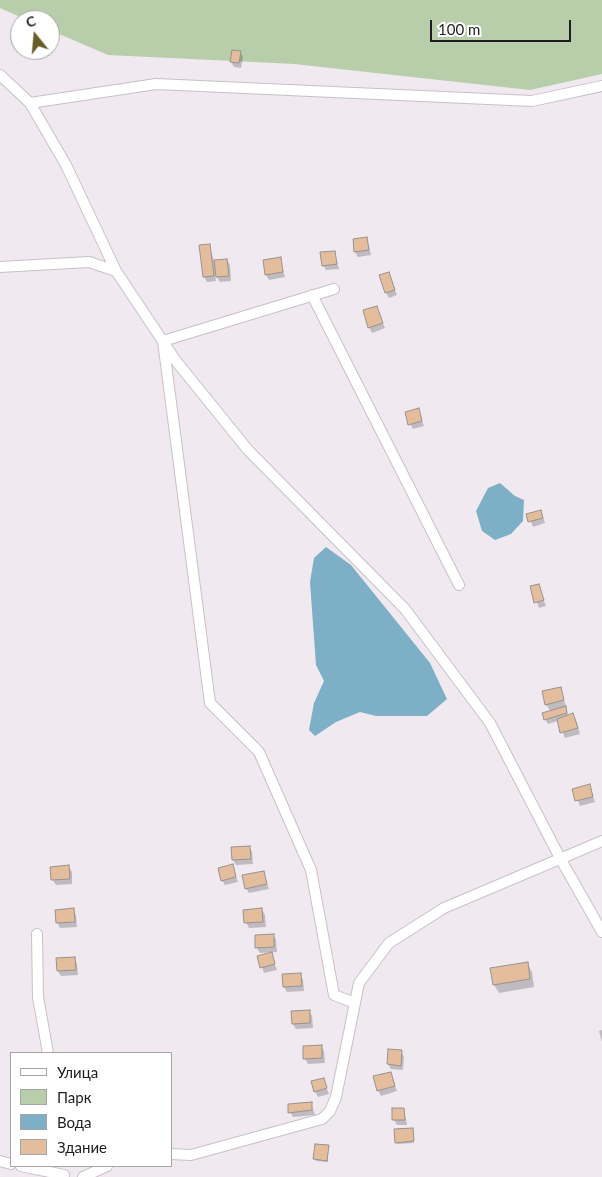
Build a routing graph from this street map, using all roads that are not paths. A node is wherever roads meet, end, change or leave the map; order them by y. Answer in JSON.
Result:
{"nodes":[{"id":1,"x":0,"y":75,"type":"edge"},
{"id":2,"x":602,"y":86,"type":"edge"},
{"id":3,"x":30,"y":103,"type":"junction"},
{"id":4,"x":0,"y":267,"type":"edge"},
{"id":5,"x":116,"y":271,"type":"junction"},
{"id":6,"x":334,"y":289,"type":"dead end"},
{"id":7,"x":312,"y":295,"type":"junction"},
{"id":8,"x":163,"y":341,"type":"junction"},
{"id":9,"x":459,"y":585,"type":"dead end"},
{"id":10,"x":602,"y":841,"type":"edge"},
{"id":11,"x":560,"y":858,"type":"junction"},
{"id":12,"x":602,"y":932,"type":"edge"},
{"id":13,"x":37,"y":934,"type":"dead end"},
{"id":14,"x":355,"y":1003,"type":"junction"},
{"id":15,"x":48,"y":1052,"type":"edge"},
{"id":16,"x":172,"y":1154,"type":"edge"},
{"id":17,"x":28,"y":1167,"type":"edge"},
{"id":18,"x":105,"y":1167,"type":"edge"},
{"id":19,"x":64,"y":1172,"type":"edge"},
{"id":20,"x":83,"y":1177,"type":"edge"}],
"edges":[{"from":1,"to":3,"type":"street"},
{"from":2,"to":3,"type":"street"},
{"from":3,"to":5,"type":"street"},
{"from":4,"to":5,"type":"street"},
{"from":5,"to":8,"type":"street"},
{"from":6,"to":7,"type":"street"},
{"from":7,"to":8,"type":"street"},
{"from":7,"to":9,"type":"street"},
{"from":8,"to":11,"type":"street"},
{"from":8,"to":14,"type":"street"},
{"from":10,"to":11,"type":"street"},
{"from":11,"to":12,"type":"street"},
{"from":11,"to":14,"type":"street"},
{"from":13,"to":15,"type":"street"},
{"from":14,"to":16,"type":"street"},
{"from":17,"to":19,"type":"street"},
{"from":18,"to":20,"type":"street"}]}
